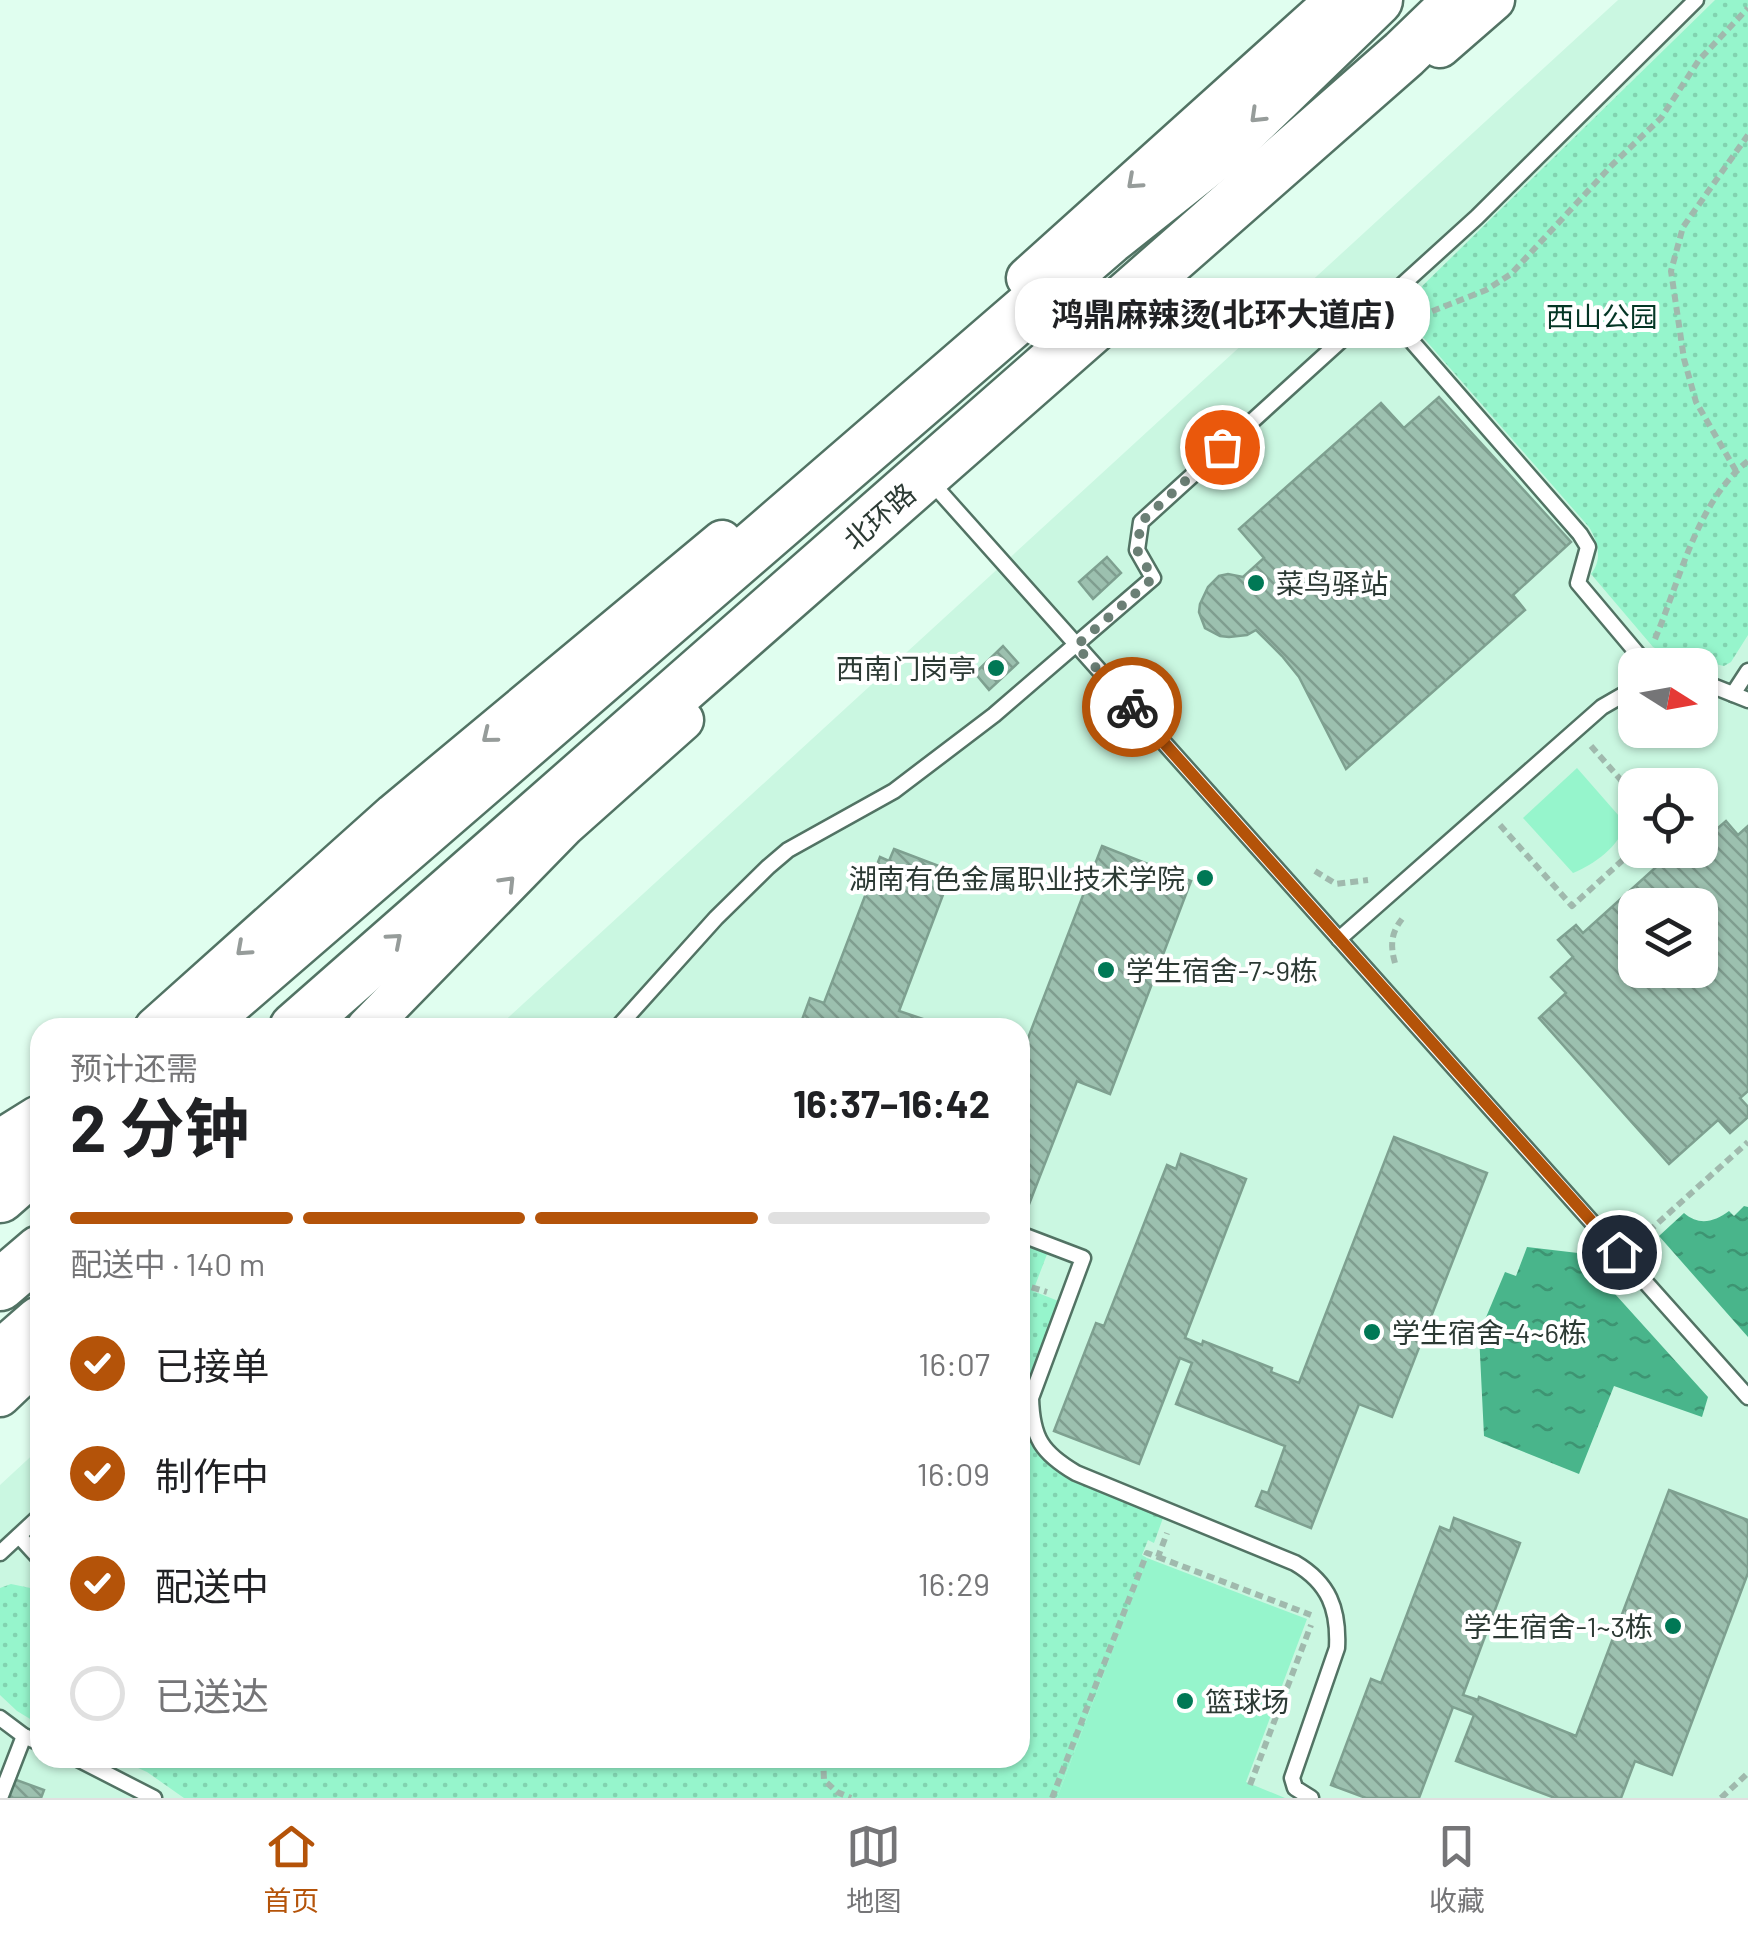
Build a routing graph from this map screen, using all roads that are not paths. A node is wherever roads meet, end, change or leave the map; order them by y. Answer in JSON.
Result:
{"nodes":[{"id":1,"x":1336,"y":0,"type":"edge"},
{"id":2,"x":1377,"y":0,"type":"edge"},
{"id":3,"x":1460,"y":0,"type":"edge"},
{"id":4,"x":1494,"y":0,"type":"edge"},
{"id":5,"x":1696,"y":0,"type":"edge"},
{"id":6,"x":1381,"y":306,"type":"junction"},
{"id":7,"x":940,"y":493,"type":"junction"},
{"id":8,"x":1076,"y":646,"type":"junction"},
{"id":9,"x":1633,"y":648,"type":"edge"},
{"id":10,"x":1748,"y":671,"type":"edge"},
{"id":11,"x":1741,"y":697,"type":"edge"},
{"id":12,"x":1618,"y":698,"type":"edge"},
{"id":13,"x":1339,"y":939,"type":"junction"},
{"id":14,"x":347,"y":982,"type":"junction"},
{"id":15,"x":167,"y":1018,"type":"edge"},
{"id":16,"x":205,"y":1018,"type":"edge"},
{"id":17,"x":306,"y":1018,"type":"edge"},
{"id":18,"x":316,"y":1018,"type":"edge"},
{"id":19,"x":377,"y":1018,"type":"edge"},
{"id":20,"x":625,"y":1018,"type":"edge"},
{"id":21,"x":30,"y":1130,"type":"edge"},
{"id":22,"x":30,"y":1134,"type":"edge"},
{"id":23,"x":0,"y":1146,"type":"edge"},
{"id":24,"x":0,"y":1162,"type":"edge"},
{"id":25,"x":30,"y":1171,"type":"edge"},
{"id":26,"x":0,"y":1197,"type":"edge"},
{"id":27,"x":1030,"y":1238,"type":"edge"},
{"id":28,"x":30,"y":1260,"type":"edge"},
{"id":29,"x":0,"y":1285,"type":"edge"},
{"id":30,"x":30,"y":1331,"type":"edge"},
{"id":31,"x":0,"y":1357,"type":"edge"},
{"id":32,"x":30,"y":1368,"type":"edge"},
{"id":33,"x":0,"y":1396,"type":"edge"},
{"id":34,"x":1748,"y":1397,"type":"edge"},
{"id":35,"x":30,"y":1526,"type":"edge"},
{"id":36,"x":19,"y":1536,"type":"junction"},
{"id":37,"x":30,"y":1548,"type":"edge"},
{"id":38,"x":0,"y":1553,"type":"edge"},
{"id":39,"x":0,"y":1718,"type":"edge"},
{"id":40,"x":24,"y":1736,"type":"junction"},
{"id":41,"x":30,"y":1739,"type":"edge"},
{"id":42,"x":97,"y":1768,"type":"edge"},
{"id":43,"x":0,"y":1798,"type":"edge"},
{"id":44,"x":154,"y":1798,"type":"edge"},
{"id":45,"x":1311,"y":1798,"type":"edge"}],
"edges":[{"from":1,"to":15,"type":"street","one_way":true},
{"from":2,"to":16,"type":"highway","one_way":true},
{"from":14,"to":3,"type":"highway","name":"北环路","one_way":true},
{"from":4,"to":7,"type":"street"},
{"from":5,"to":6,"type":"lane"},
{"from":6,"to":8,"type":"lane"},
{"from":6,"to":9,"type":"lane"},
{"from":7,"to":8,"type":"lane"},
{"from":19,"to":7,"type":"street","one_way":true},
{"from":8,"to":13,"type":"lane"},
{"from":8,"to":20,"type":"lane"},
{"from":10,"to":11,"type":"lane"},
{"from":12,"to":13,"type":"lane"},
{"from":13,"to":34,"type":"lane"},
{"from":14,"to":17,"type":"highway","name":"北环路"},
{"from":14,"to":18,"type":"highway"},
{"from":21,"to":23,"type":"highway"},
{"from":22,"to":24,"type":"street"},
{"from":25,"to":26,"type":"highway"},
{"from":27,"to":45,"type":"lane"},
{"from":28,"to":29,"type":"highway"},
{"from":30,"to":31,"type":"highway"},
{"from":32,"to":33,"type":"street"},
{"from":35,"to":36,"type":"lane"},
{"from":36,"to":37,"type":"lane"},
{"from":36,"to":38,"type":"lane"},
{"from":39,"to":40,"type":"lane"},
{"from":40,"to":41,"type":"lane"},
{"from":40,"to":43,"type":"lane"},
{"from":42,"to":44,"type":"lane"}]}
